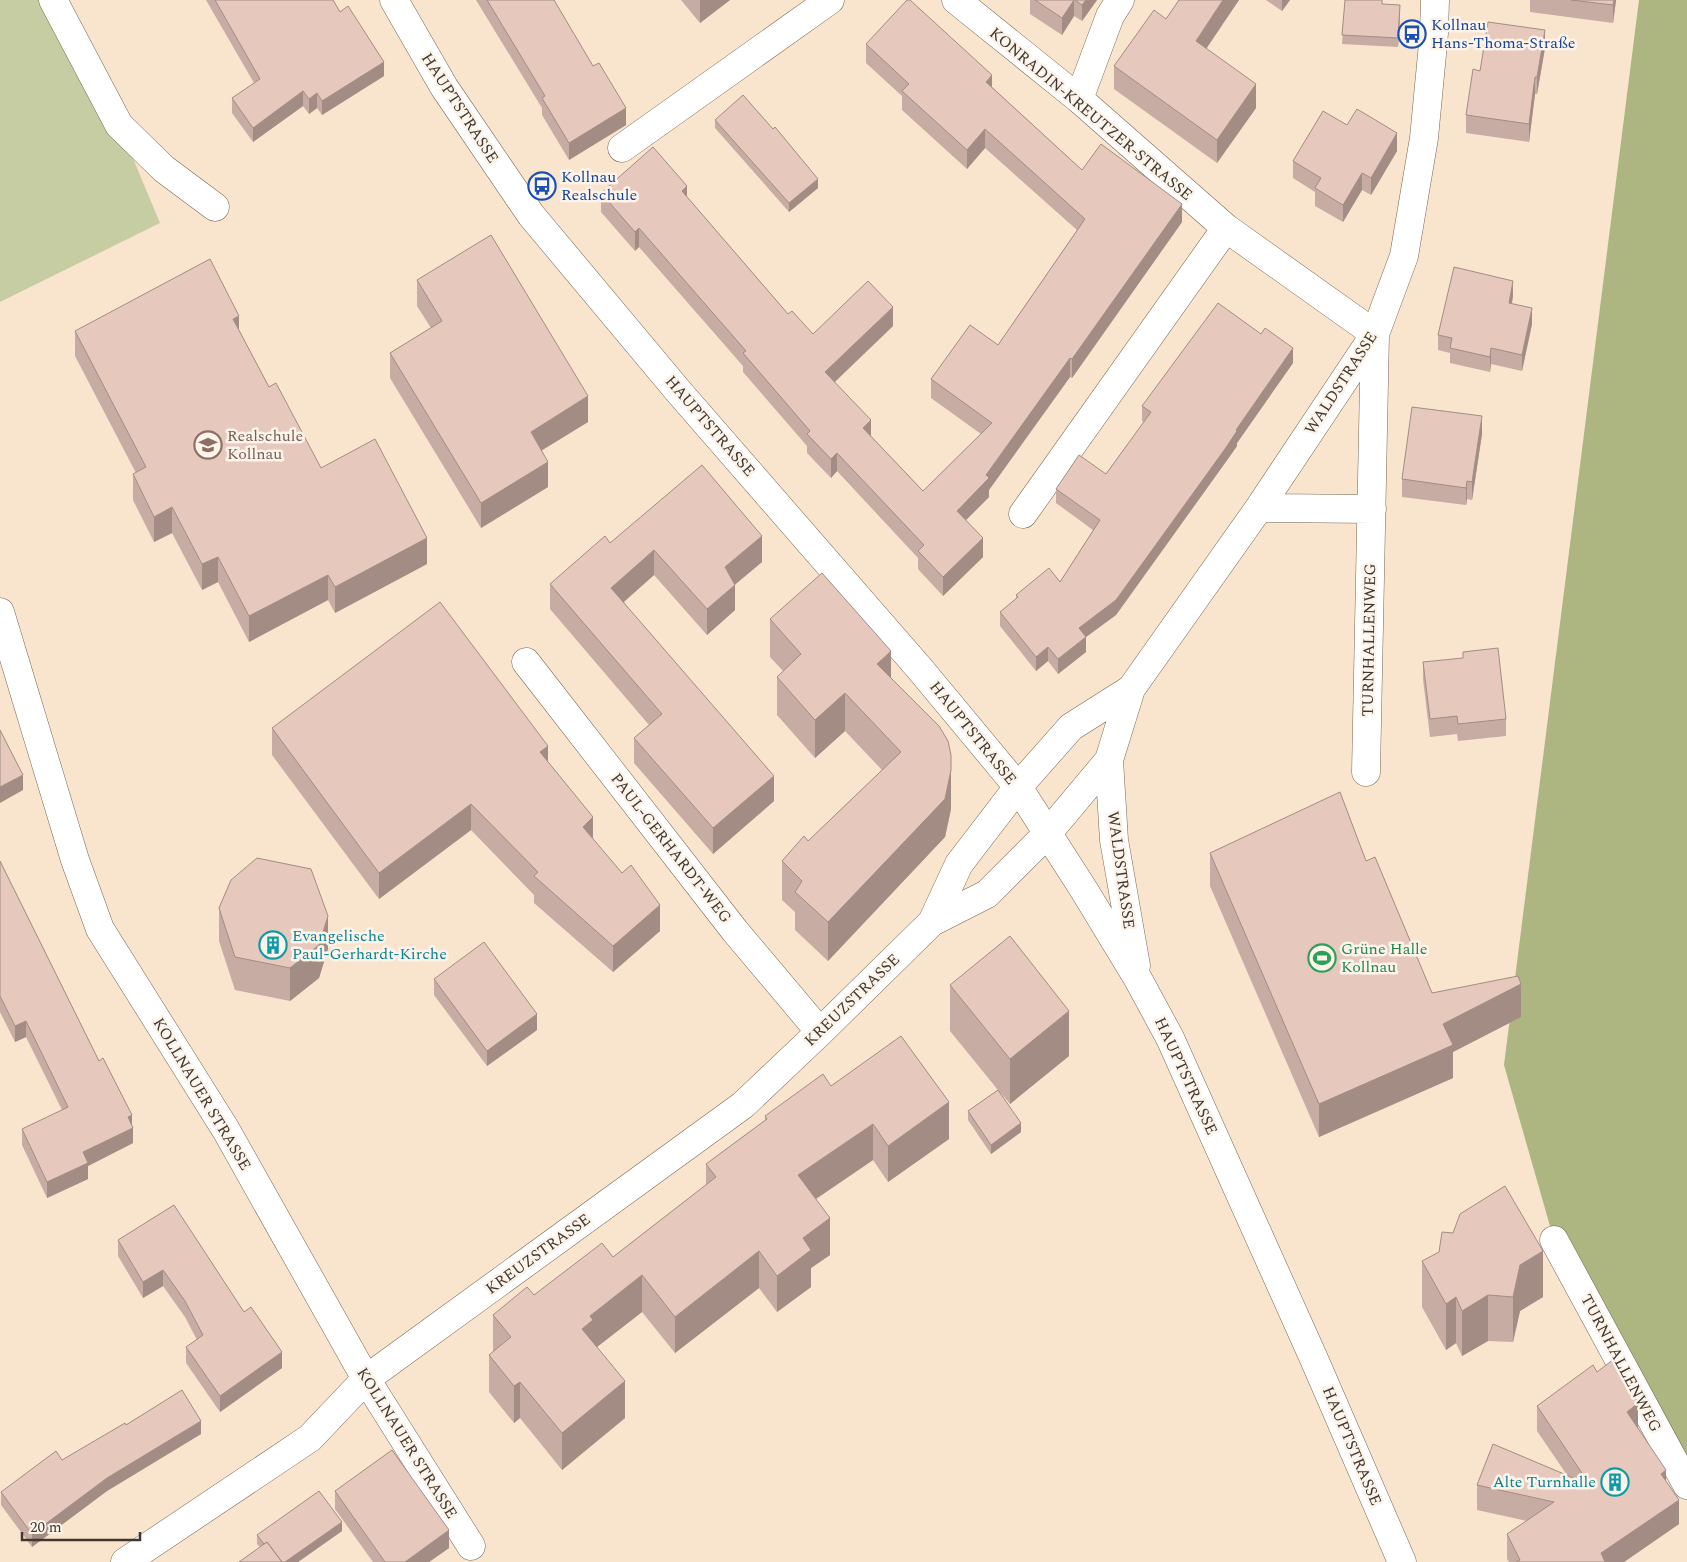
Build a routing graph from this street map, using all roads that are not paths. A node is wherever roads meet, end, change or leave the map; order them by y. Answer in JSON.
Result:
{"nodes":[{"id":1,"x":53,"y":0,"type":"edge"},
{"id":2,"x":394,"y":0,"type":"edge"},
{"id":3,"x":830,"y":0,"type":"edge"},
{"id":4,"x":956,"y":0,"type":"edge"},
{"id":5,"x":1120,"y":0,"type":"edge"},
{"id":6,"x":1434,"y":0,"type":"edge"},
{"id":7,"x":1079,"y":99,"type":"junction"},
{"id":8,"x":622,"y":148,"type":"dead end"},
{"id":9,"x":215,"y":207,"type":"dead end"},
{"id":10,"x":1226,"y":228,"type":"junction"},
{"id":11,"x":1375,"y":334,"type":"junction"},
{"id":12,"x":1258,"y":508,"type":"junction"},
{"id":13,"x":1372,"y":509,"type":"junction"},
{"id":14,"x":1022,"y":514,"type":"dead end"},
{"id":15,"x":0,"y":612,"type":"edge"},
{"id":16,"x":526,"y":662,"type":"dead end"},
{"id":17,"x":1131,"y":689,"type":"junction"},
{"id":18,"x":1109,"y":760,"type":"junction"},
{"id":19,"x":1366,"y":772,"type":"dead end"},
{"id":20,"x":1018,"y":787,"type":"junction"},
{"id":21,"x":1047,"y":834,"type":"junction"},
{"id":22,"x":932,"y":922,"type":"junction"},
{"id":23,"x":1138,"y":979,"type":"junction"},
{"id":24,"x":820,"y":1032,"type":"junction"},
{"id":25,"x":1554,"y":1240,"type":"dead end"},
{"id":26,"x":366,"y":1379,"type":"junction"},
{"id":27,"x":1687,"y":1485,"type":"edge"},
{"id":28,"x":471,"y":1546,"type":"dead end"},
{"id":29,"x":126,"y":1562,"type":"edge"},
{"id":30,"x":1402,"y":1562,"type":"edge"}],
"edges":[{"from":1,"to":9,"type":"street"},
{"from":2,"to":20,"type":"street","name":"HAUPTSTRASSE"},
{"from":3,"to":8,"type":"street"},
{"from":4,"to":7,"type":"street","name":"KONRADIN-KREUTZER-STRASSE"},
{"from":5,"to":7,"type":"street"},
{"from":6,"to":11,"type":"street","name":"WALDSTRASSE"},
{"from":7,"to":10,"type":"street","name":"KONRADIN-KREUTZER-STRASSE"},
{"from":10,"to":11,"type":"street","name":"KONRADIN-KREUTZER-STRASSE"},
{"from":10,"to":14,"type":"street"},
{"from":11,"to":12,"type":"street","name":"WALDSTRASSE"},
{"from":11,"to":13,"type":"street","name":"TURNHALLENWEG"},
{"from":12,"to":13,"type":"street"},
{"from":12,"to":17,"type":"street","name":"WALDSTRASSE"},
{"from":13,"to":19,"type":"street","name":"TURNHALLENWEG"},
{"from":15,"to":26,"type":"street","name":"KOLLNAUER STRASSE"},
{"from":16,"to":24,"type":"street","name":"PAUL-GERHARDT-WEG"},
{"from":17,"to":18,"type":"street","name":"WALDSTRASSE"},
{"from":17,"to":20,"type":"street","name":"WALDSTRASSE"},
{"from":18,"to":21,"type":"street","name":"WALDSTRASSE"},
{"from":18,"to":23,"type":"street","name":"WALDSTRASSE"},
{"from":20,"to":21,"type":"street","name":"HAUPTSTRASSE"},
{"from":20,"to":22,"type":"street","name":"KREUZSTRASSE"},
{"from":21,"to":22,"type":"street","name":"KREUZSTRASSE"},
{"from":21,"to":23,"type":"street","name":"HAUPTSTRASSE"},
{"from":22,"to":24,"type":"street","name":"KREUZSTRASSE"},
{"from":23,"to":30,"type":"street","name":"HAUPTSTRASSE"},
{"from":24,"to":26,"type":"street","name":"KREUZSTRASSE"},
{"from":25,"to":27,"type":"street","name":"TURNHALLENWEG"},
{"from":26,"to":28,"type":"street","name":"KOLLNAUER STRASSE"},
{"from":26,"to":29,"type":"street","name":"KREUZSTRASSE"}]}
